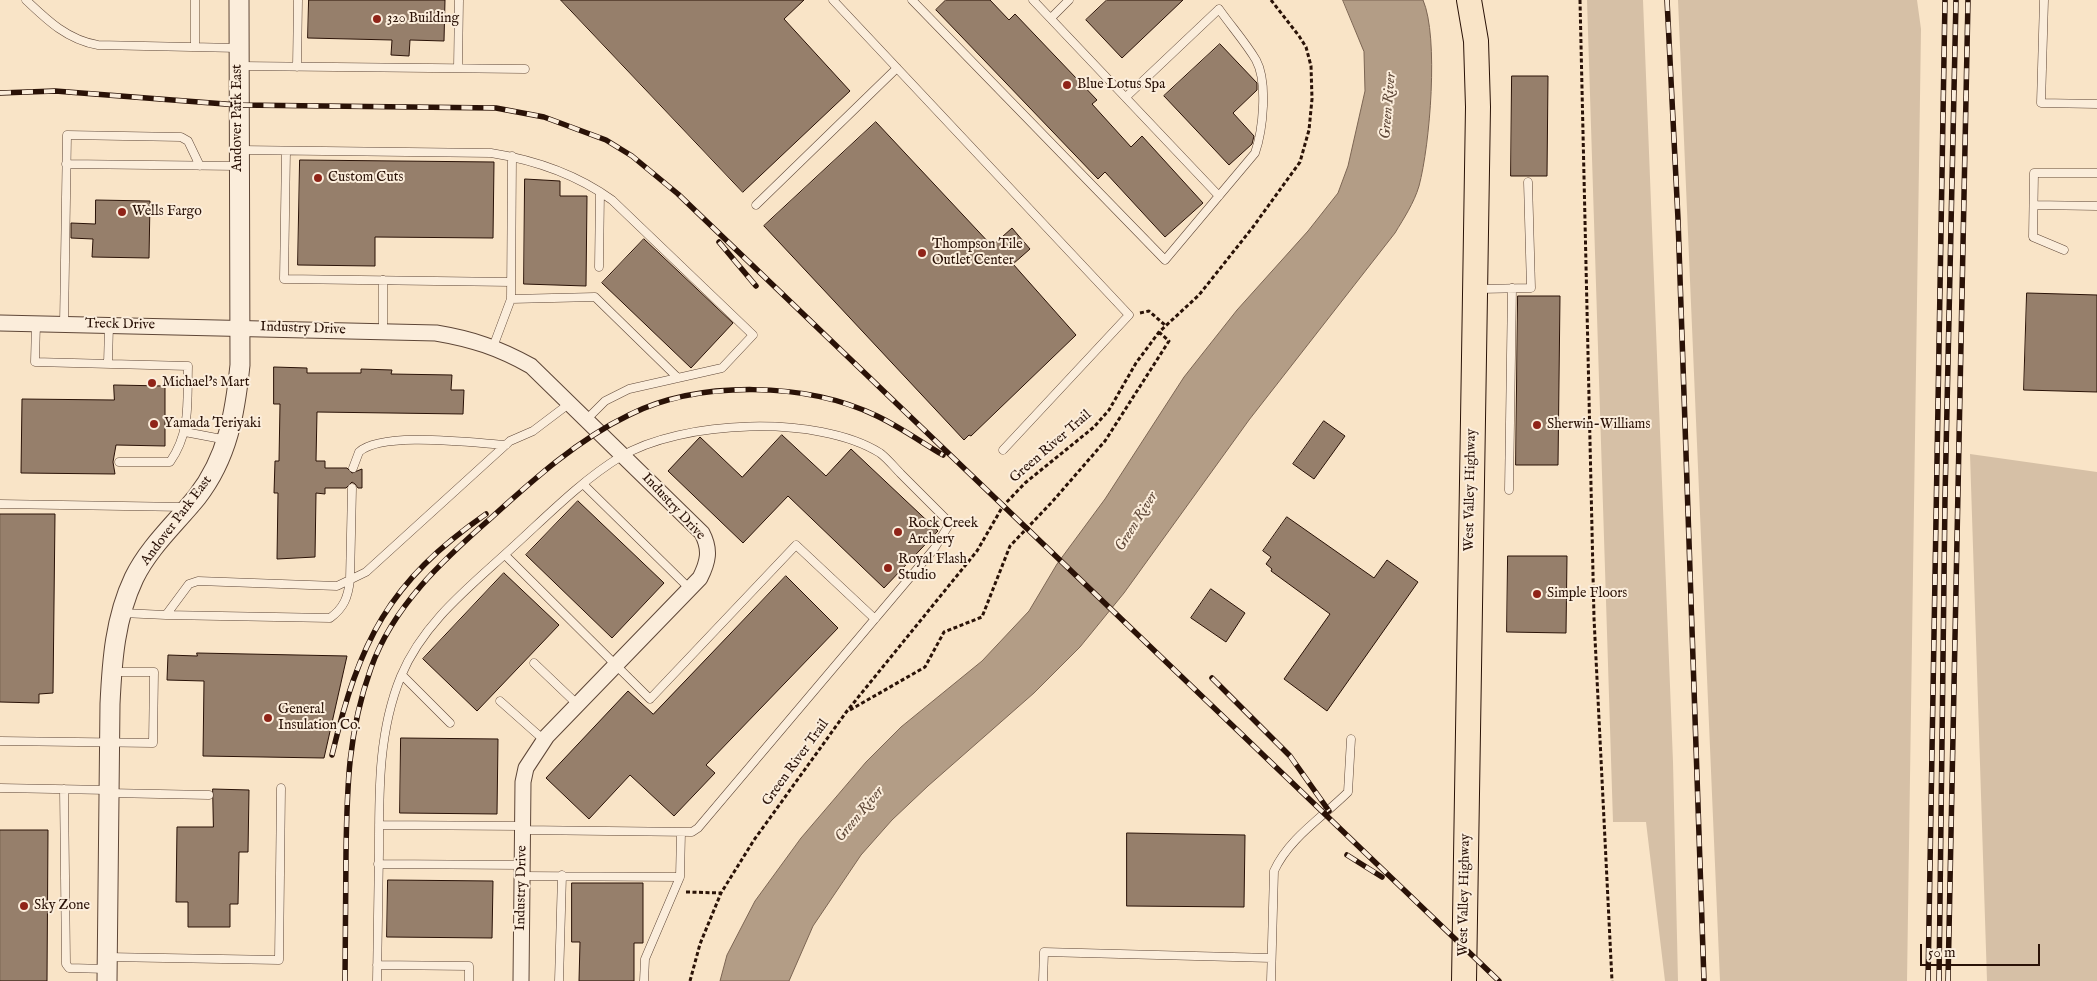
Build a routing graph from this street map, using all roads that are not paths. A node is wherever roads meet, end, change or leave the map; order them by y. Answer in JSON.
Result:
{"nodes":[{"id":1,"x":26,"y":0,"type":"edge"},
{"id":2,"x":195,"y":0,"type":"edge"},
{"id":3,"x":239,"y":0,"type":"edge"},
{"id":4,"x":298,"y":0,"type":"edge"},
{"id":5,"x":459,"y":0,"type":"edge"},
{"id":6,"x":833,"y":0,"type":"edge"},
{"id":7,"x":912,"y":0,"type":"edge"},
{"id":8,"x":1033,"y":0,"type":"edge"},
{"id":9,"x":1069,"y":0,"type":"edge"},
{"id":10,"x":1469,"y":0,"type":"edge"},
{"id":11,"x":2044,"y":0,"type":"edge"},
{"id":12,"x":1050,"y":18,"type":"junction"},
{"id":13,"x":195,"y":47,"type":"junction"},
{"id":14,"x":238,"y":57,"type":"junction"},
{"id":15,"x":297,"y":67,"type":"junction"},
{"id":16,"x":458,"y":68,"type":"junction"},
{"id":17,"x":524,"y":68,"type":"dead end"},
{"id":18,"x":897,"y":68,"type":"junction"},
{"id":19,"x":1126,"y":97,"type":"junction"},
{"id":20,"x":2097,"y":104,"type":"edge"},
{"id":21,"x":286,"y":151,"type":"junction"},
{"id":22,"x":512,"y":156,"type":"junction"},
{"id":23,"x":238,"y":158,"type":"junction"},
{"id":24,"x":66,"y":164,"type":"junction"},
{"id":25,"x":200,"y":166,"type":"junction"},
{"id":26,"x":2097,"y":173,"type":"edge"},
{"id":27,"x":1528,"y":182,"type":"dead end"},
{"id":28,"x":600,"y":192,"type":"junction"},
{"id":29,"x":1219,"y":196,"type":"junction"},
{"id":30,"x":756,"y":205,"type":"dead end"},
{"id":31,"x":2034,"y":205,"type":"junction"},
{"id":32,"x":2097,"y":206,"type":"edge"},
{"id":33,"x":2064,"y":250,"type":"dead end"},
{"id":34,"x":599,"y":267,"type":"dead end"},
{"id":35,"x":383,"y":280,"type":"junction"},
{"id":36,"x":511,"y":282,"type":"junction"},
{"id":37,"x":1512,"y":288,"type":"junction"},
{"id":38,"x":1474,"y":289,"type":"junction"},
{"id":39,"x":511,"y":299,"type":"junction"},
{"id":40,"x":0,"y":323,"type":"edge"},
{"id":41,"x":36,"y":323,"type":"junction"},
{"id":42,"x":64,"y":324,"type":"junction"},
{"id":43,"x":109,"y":325,"type":"junction"},
{"id":44,"x":240,"y":328,"type":"junction"},
{"id":45,"x":383,"y":331,"type":"junction"},
{"id":46,"x":493,"y":347,"type":"junction"},
{"id":47,"x":108,"y":364,"type":"junction"},
{"id":48,"x":678,"y":378,"type":"junction"},
{"id":49,"x":570,"y":403,"type":"junction"},
{"id":50,"x":587,"y":419,"type":"junction"},
{"id":51,"x":185,"y":432,"type":"junction"},
{"id":52,"x":228,"y":440,"type":"junction"},
{"id":53,"x":506,"y":445,"type":"junction"},
{"id":54,"x":1003,"y":450,"type":"dead end"},
{"id":55,"x":623,"y":455,"type":"junction"},
{"id":56,"x":119,"y":462,"type":"dead end"},
{"id":57,"x":353,"y":468,"type":"dead end"},
{"id":58,"x":583,"y":484,"type":"junction"},
{"id":59,"x":352,"y":488,"type":"dead end"},
{"id":60,"x":1509,"y":490,"type":"dead end"},
{"id":61,"x":0,"y":504,"type":"edge"},
{"id":62,"x":188,"y":507,"type":"junction"},
{"id":63,"x":504,"y":555,"type":"junction"},
{"id":64,"x":350,"y":580,"type":"junction"},
{"id":65,"x":690,"y":589,"type":"junction"},
{"id":66,"x":120,"y":612,"type":"junction"},
{"id":67,"x":166,"y":615,"type":"junction"},
{"id":68,"x":875,"y":619,"type":"junction"},
{"id":69,"x":534,"y":663,"type":"dead end"},
{"id":70,"x":615,"y":666,"type":"junction"},
{"id":71,"x":112,"y":672,"type":"junction"},
{"id":72,"x":402,"y":675,"type":"junction"},
{"id":73,"x":500,"y":701,"type":"dead end"},
{"id":74,"x":577,"y":704,"type":"junction"},
{"id":75,"x":450,"y":723,"type":"dead end"},
{"id":76,"x":1351,"y":739,"type":"dead end"},
{"id":77,"x":544,"y":740,"type":"junction"},
{"id":78,"x":0,"y":741,"type":"edge"},
{"id":79,"x":109,"y":743,"type":"junction"},
{"id":80,"x":0,"y":788,"type":"edge"},
{"id":81,"x":281,"y":788,"type":"dead end"},
{"id":82,"x":64,"y":789,"type":"junction"},
{"id":83,"x":109,"y":792,"type":"junction"},
{"id":84,"x":209,"y":795,"type":"dead end"},
{"id":85,"x":379,"y":825,"type":"junction"},
{"id":86,"x":522,"y":828,"type":"junction"},
{"id":87,"x":681,"y":832,"type":"junction"},
{"id":88,"x":378,"y":864,"type":"junction"},
{"id":89,"x":522,"y":871,"type":"junction"},
{"id":90,"x":562,"y":875,"type":"junction"},
{"id":91,"x":680,"y":877,"type":"junction"},
{"id":92,"x":1271,"y":958,"type":"junction"},
{"id":93,"x":377,"y":965,"type":"junction"},
{"id":94,"x":107,"y":969,"type":"edge"},
{"id":95,"x":377,"y":981,"type":"edge"},
{"id":96,"x":469,"y":981,"type":"edge"},
{"id":97,"x":521,"y":981,"type":"edge"},
{"id":98,"x":559,"y":981,"type":"edge"},
{"id":99,"x":644,"y":981,"type":"edge"},
{"id":100,"x":1043,"y":981,"type":"edge"},
{"id":101,"x":1271,"y":981,"type":"edge"},
{"id":102,"x":1464,"y":981,"type":"edge"}],
"edges":[{"from":1,"to":13,"type":"lane"},
{"from":2,"to":13,"type":"lane"},
{"from":3,"to":14,"type":"street","name":"Andover Park East"},
{"from":4,"to":15,"type":"lane"},
{"from":5,"to":16,"type":"lane"},
{"from":6,"to":18,"type":"lane"},
{"from":7,"to":29,"type":"lane"},
{"from":8,"to":12,"type":"lane"},
{"from":9,"to":12,"type":"lane"},
{"from":10,"to":38,"type":"main road","name":"West Valley Highway"},
{"from":11,"to":20,"type":"lane"},
{"from":12,"to":19,"type":"lane"},
{"from":13,"to":14,"type":"lane"},
{"from":14,"to":15,"type":"lane"},
{"from":14,"to":23,"type":"street","name":"Andover Park East"},
{"from":15,"to":16,"type":"lane"},
{"from":16,"to":17,"type":"lane"},
{"from":18,"to":30,"type":"lane"},
{"from":18,"to":54,"type":"lane"},
{"from":19,"to":29,"type":"lane"},
{"from":19,"to":29,"type":"lane"},
{"from":21,"to":22,"type":"lane"},
{"from":21,"to":23,"type":"lane"},
{"from":21,"to":35,"type":"lane"},
{"from":22,"to":28,"type":"lane"},
{"from":22,"to":36,"type":"lane"},
{"from":23,"to":25,"type":"lane"},
{"from":23,"to":44,"type":"street","name":"Andover Park East"},
{"from":24,"to":25,"type":"lane"},
{"from":24,"to":25,"type":"lane"},
{"from":24,"to":42,"type":"lane"},
{"from":26,"to":31,"type":"lane"},
{"from":27,"to":37,"type":"lane"},
{"from":28,"to":34,"type":"lane"},
{"from":28,"to":48,"type":"lane"},
{"from":31,"to":32,"type":"lane"},
{"from":31,"to":33,"type":"lane"},
{"from":35,"to":36,"type":"lane"},
{"from":35,"to":45,"type":"lane"},
{"from":36,"to":39,"type":"lane"},
{"from":37,"to":38,"type":"lane"},
{"from":37,"to":60,"type":"lane"},
{"from":38,"to":102,"type":"main road","name":"West Valley Highway"},
{"from":39,"to":46,"type":"lane"},
{"from":39,"to":48,"type":"lane"},
{"from":40,"to":41,"type":"street","name":"Treck Drive"},
{"from":41,"to":42,"type":"street","name":"Treck Drive"},
{"from":41,"to":47,"type":"lane"},
{"from":42,"to":43,"type":"street","name":"Treck Drive"},
{"from":43,"to":44,"type":"street","name":"Treck Drive"},
{"from":43,"to":47,"type":"lane"},
{"from":44,"to":45,"type":"street","name":"Industry Drive"},
{"from":44,"to":52,"type":"street","name":"Andover Park East"},
{"from":45,"to":46,"type":"street","name":"Industry Drive"},
{"from":46,"to":49,"type":"street","name":"Industry Drive"},
{"from":47,"to":51,"type":"lane"},
{"from":48,"to":50,"type":"lane"},
{"from":49,"to":50,"type":"street","name":"Industry Drive"},
{"from":49,"to":53,"type":"lane"},
{"from":50,"to":55,"type":"street","name":"Industry Drive"},
{"from":51,"to":52,"type":"lane"},
{"from":51,"to":56,"type":"lane"},
{"from":52,"to":62,"type":"street","name":"Andover Park East"},
{"from":53,"to":57,"type":"lane"},
{"from":53,"to":64,"type":"lane"},
{"from":55,"to":58,"type":"lane"},
{"from":55,"to":65,"type":"street","name":"Industry Drive"},
{"from":55,"to":68,"type":"lane"},
{"from":58,"to":63,"type":"lane"},
{"from":58,"to":65,"type":"lane"},
{"from":59,"to":64,"type":"lane"},
{"from":61,"to":62,"type":"lane"},
{"from":62,"to":66,"type":"street","name":"Andover Park East"},
{"from":63,"to":70,"type":"lane"},
{"from":63,"to":72,"type":"lane"},
{"from":64,"to":67,"type":"lane"},
{"from":64,"to":67,"type":"lane"},
{"from":65,"to":70,"type":"street","name":"Industry Drive"},
{"from":66,"to":67,"type":"lane"},
{"from":66,"to":71,"type":"street","name":"Andover Park East"},
{"from":68,"to":70,"type":"lane"},
{"from":68,"to":87,"type":"lane"},
{"from":69,"to":74,"type":"lane"},
{"from":70,"to":74,"type":"street","name":"Industry Drive"},
{"from":71,"to":79,"type":"street","name":"Andover Park East"},
{"from":71,"to":79,"type":"lane"},
{"from":72,"to":75,"type":"lane"},
{"from":72,"to":85,"type":"lane"},
{"from":73,"to":77,"type":"lane"},
{"from":74,"to":77,"type":"street","name":"Industry Drive"},
{"from":76,"to":92,"type":"lane"},
{"from":77,"to":86,"type":"street","name":"Industry Drive"},
{"from":78,"to":79,"type":"lane"},
{"from":79,"to":83,"type":"street","name":"Andover Park East"},
{"from":80,"to":82,"type":"lane"},
{"from":81,"to":94,"type":"lane"},
{"from":82,"to":83,"type":"lane"},
{"from":82,"to":94,"type":"lane"},
{"from":83,"to":84,"type":"lane"},
{"from":83,"to":94,"type":"street","name":"Andover Park East"},
{"from":85,"to":86,"type":"lane"},
{"from":85,"to":88,"type":"lane"},
{"from":86,"to":87,"type":"lane"},
{"from":86,"to":89,"type":"street","name":"Industry Drive"},
{"from":87,"to":91,"type":"lane"},
{"from":88,"to":89,"type":"lane"},
{"from":88,"to":93,"type":"lane"},
{"from":89,"to":90,"type":"lane"},
{"from":89,"to":97,"type":"street","name":"Industry Drive"},
{"from":90,"to":91,"type":"lane"},
{"from":90,"to":98,"type":"lane"},
{"from":91,"to":99,"type":"lane"},
{"from":92,"to":100,"type":"lane"},
{"from":92,"to":101,"type":"lane"},
{"from":93,"to":95,"type":"lane"},
{"from":93,"to":96,"type":"lane"}]}
